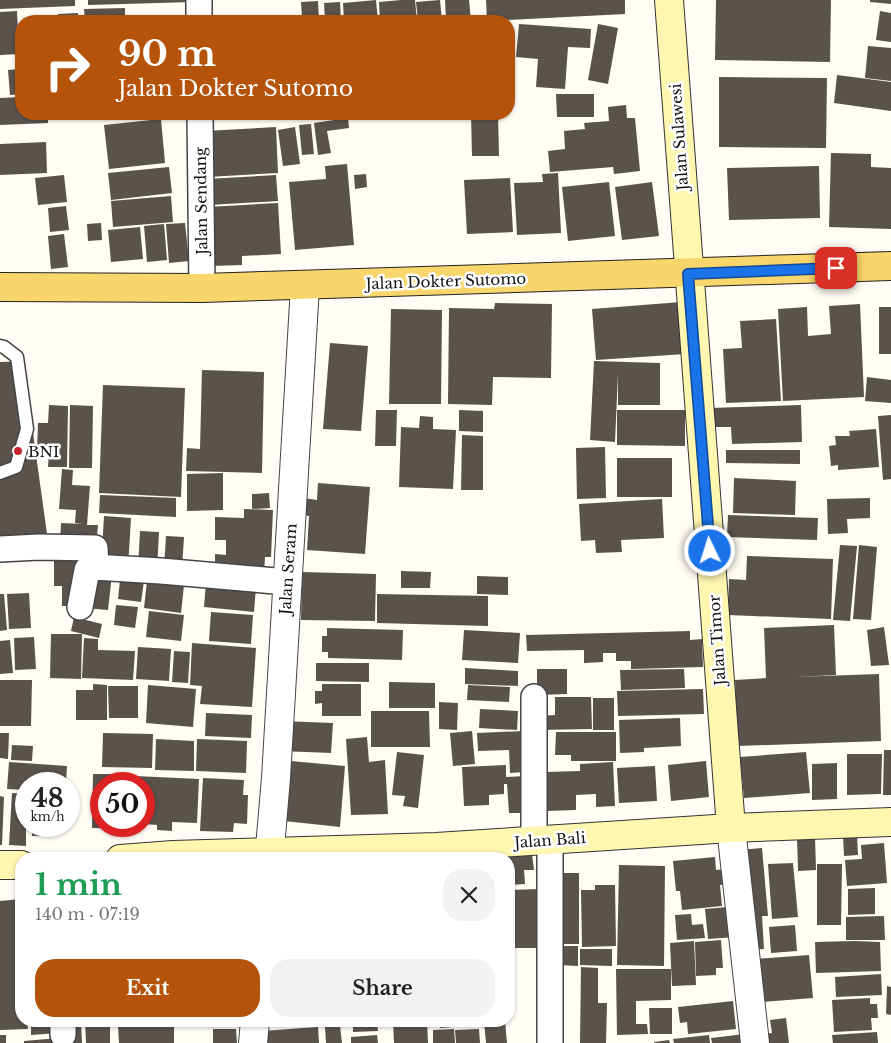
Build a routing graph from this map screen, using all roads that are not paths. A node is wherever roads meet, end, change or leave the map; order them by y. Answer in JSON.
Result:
{"nodes":[{"id":1,"x":199,"y":0,"type":"edge"},
{"id":2,"x":669,"y":0,"type":"edge"},
{"id":3,"x":199,"y":15,"type":"edge"},
{"id":4,"x":200,"y":120,"type":"edge"},
{"id":5,"x":891,"y":266,"type":"edge"},
{"id":6,"x":688,"y":274,"type":"junction"},
{"id":7,"x":305,"y":286,"type":"junction"},
{"id":8,"x":0,"y":287,"type":"edge"},
{"id":9,"x":202,"y":288,"type":"junction"},
{"id":10,"x":0,"y":346,"type":"edge"},
{"id":11,"x":0,"y":473,"type":"edge"},
{"id":12,"x":0,"y":549,"type":"edge"},
{"id":13,"x":96,"y":567,"type":"junction"},
{"id":14,"x":287,"y":582,"type":"junction"},
{"id":15,"x":80,"y":607,"type":"dead end"},
{"id":16,"x":534,"y":697,"type":"dead end"},
{"id":17,"x":891,"y":822,"type":"edge"},
{"id":18,"x":731,"y":828,"type":"junction"},
{"id":19,"x":542,"y":841,"type":"junction"},
{"id":20,"x":269,"y":852,"type":"edge"},
{"id":21,"x":343,"y":852,"type":"edge"},
{"id":22,"x":0,"y":865,"type":"edge"},
{"id":23,"x":15,"y":865,"type":"edge"},
{"id":24,"x":254,"y":1027,"type":"edge"},
{"id":25,"x":253,"y":1043,"type":"edge"},
{"id":26,"x":550,"y":1043,"type":"edge"},
{"id":27,"x":755,"y":1043,"type":"edge"}],
"edges":[{"from":1,"to":3,"type":"street"},
{"from":2,"to":6,"type":"main road","name":"Jalan Sulawesi"},
{"from":4,"to":9,"type":"street","name":"Jalan Sendang"},
{"from":5,"to":6,"type":"main road","name":"Jalan Dokter Sutomo"},
{"from":6,"to":7,"type":"main road","name":"Jalan Dokter Sutomo"},
{"from":6,"to":18,"type":"main road","name":"Jalan Timor"},
{"from":7,"to":9,"type":"main road","name":"Jalan Dokter Sutomo"},
{"from":7,"to":14,"type":"street","name":"Jalan Seram"},
{"from":8,"to":9,"type":"main road","name":"Jalan Dokter Sutomo"},
{"from":10,"to":11,"type":"lane"},
{"from":12,"to":13,"type":"street"},
{"from":13,"to":14,"type":"street"},
{"from":13,"to":15,"type":"street"},
{"from":14,"to":20,"type":"street","name":"Jalan Seram"},
{"from":16,"to":19,"type":"street"},
{"from":17,"to":18,"type":"main road","name":"Jalan Bali"},
{"from":18,"to":19,"type":"main road","name":"Jalan Bali"},
{"from":18,"to":27,"type":"street"},
{"from":19,"to":21,"type":"main road","name":"Jalan Bali"},
{"from":19,"to":26,"type":"street"},
{"from":22,"to":23,"type":"main road"},
{"from":24,"to":25,"type":"street"}]}
